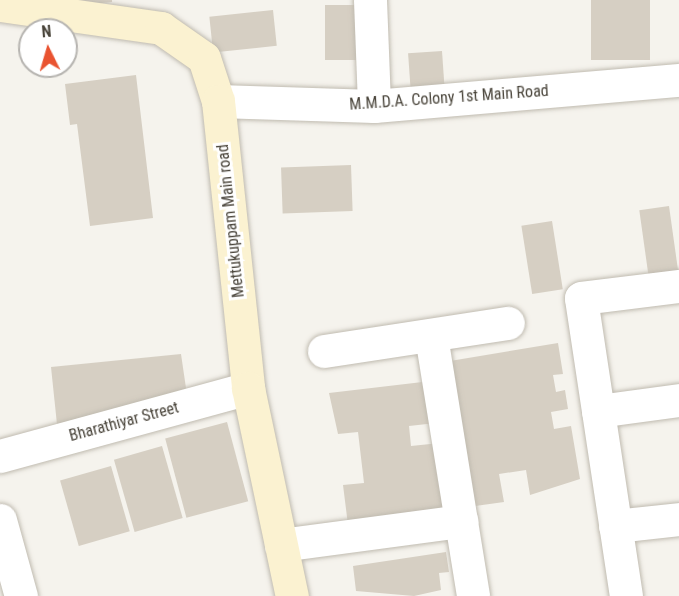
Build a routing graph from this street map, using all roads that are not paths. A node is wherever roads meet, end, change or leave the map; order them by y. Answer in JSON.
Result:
{"nodes":[{"id":1,"x":370,"y":0,"type":"edge"},
{"id":2,"x":0,"y":5,"type":"edge"},
{"id":3,"x":679,"y":80,"type":"edge"},
{"id":4,"x":218,"y":101,"type":"junction"},
{"id":5,"x":374,"y":106,"type":"junction"},
{"id":6,"x":679,"y":286,"type":"edge"},
{"id":7,"x":508,"y":323,"type":"dead end"},
{"id":8,"x":431,"y":336,"type":"junction"},
{"id":9,"x":324,"y":351,"type":"dead end"},
{"id":10,"x":248,"y":388,"type":"junction"},
{"id":11,"x":679,"y":400,"type":"edge"},
{"id":12,"x":598,"y":411,"type":"junction"},
{"id":13,"x":0,"y":456,"type":"edge"},
{"id":14,"x":679,"y":519,"type":"edge"},
{"id":15,"x":0,"y":520,"type":"edge"},
{"id":16,"x":461,"y":521,"type":"junction"},
{"id":17,"x":615,"y":526,"type":"junction"},
{"id":18,"x":281,"y":545,"type":"junction"},
{"id":19,"x":21,"y":596,"type":"edge"},
{"id":20,"x":292,"y":596,"type":"edge"},
{"id":21,"x":473,"y":596,"type":"edge"},
{"id":22,"x":626,"y":596,"type":"edge"}],
"edges":[{"from":1,"to":5,"type":"street"},
{"from":2,"to":4,"type":"main road","name":"Mettukuppam Main road"},
{"from":3,"to":5,"type":"street","name":"M.M.D.A. Colony 1st Main Road"},
{"from":4,"to":5,"type":"street","name":"M.M.D.A. Colony 1st Main Road"},
{"from":4,"to":10,"type":"main road","name":"Mettukuppam Main road"},
{"from":6,"to":12,"type":"street"},
{"from":7,"to":8,"type":"street"},
{"from":8,"to":9,"type":"street"},
{"from":8,"to":16,"type":"street"},
{"from":10,"to":13,"type":"street","name":"Bharathiyar Street"},
{"from":10,"to":18,"type":"main road","name":"Mettukuppam Main road"},
{"from":11,"to":12,"type":"street"},
{"from":12,"to":17,"type":"street"},
{"from":14,"to":17,"type":"street"},
{"from":15,"to":19,"type":"street"},
{"from":16,"to":18,"type":"street"},
{"from":16,"to":21,"type":"street"},
{"from":17,"to":22,"type":"street"},
{"from":18,"to":20,"type":"main road","name":"Mettukuppam Main road"}]}
